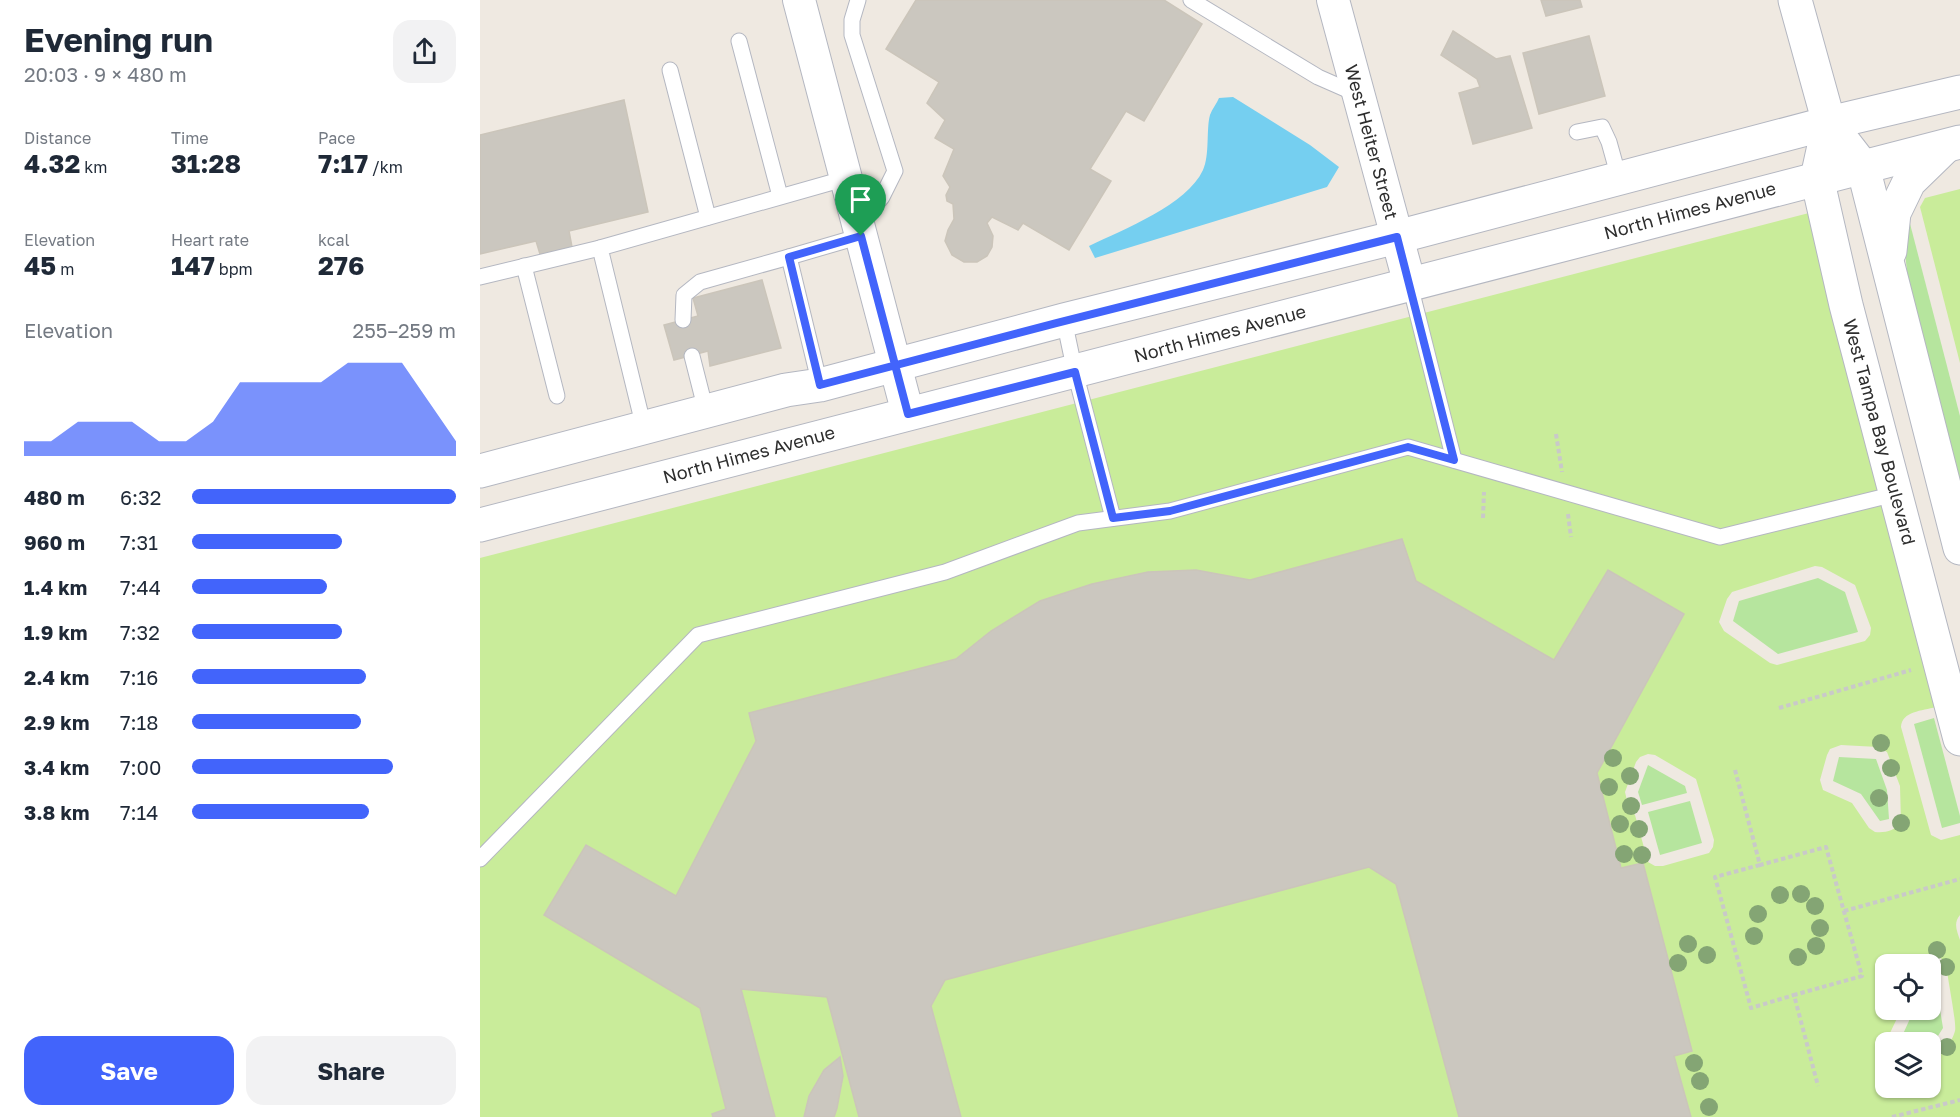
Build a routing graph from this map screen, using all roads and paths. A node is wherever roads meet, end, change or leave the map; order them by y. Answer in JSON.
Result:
{"nodes":[{"id":1,"x":799,"y":0,"type":"edge"},
{"id":2,"x":858,"y":0,"type":"edge"},
{"id":3,"x":1191,"y":0,"type":"edge"},
{"id":4,"x":1333,"y":0,"type":"edge"},
{"id":5,"x":1794,"y":0,"type":"edge"},
{"id":6,"x":739,"y":41,"type":"dead end"},
{"id":7,"x":670,"y":70,"type":"dead end"},
{"id":8,"x":1960,"y":92,"type":"edge"},
{"id":9,"x":1359,"y":95,"type":"junction"},
{"id":10,"x":1829,"y":123,"type":"junction"},
{"id":11,"x":1577,"y":132,"type":"dead end"},
{"id":12,"x":1953,"y":144,"type":"edge"},
{"id":13,"x":1863,"y":166,"type":"junction"},
{"id":14,"x":847,"y":178,"type":"junction"},
{"id":15,"x":1618,"y":178,"type":"junction"},
{"id":16,"x":1817,"y":178,"type":"junction"},
{"id":17,"x":780,"y":196,"type":"junction"},
{"id":18,"x":708,"y":217,"type":"junction"},
{"id":19,"x":860,"y":231,"type":"junction"},
{"id":20,"x":1397,"y":237,"type":"junction"},
{"id":21,"x":600,"y":248,"type":"junction"},
{"id":22,"x":789,"y":257,"type":"junction"},
{"id":23,"x":524,"y":266,"type":"junction"},
{"id":24,"x":480,"y":277,"type":"edge"},
{"id":25,"x":1410,"y":285,"type":"junction"},
{"id":26,"x":1894,"y":292,"type":"junction"},
{"id":27,"x":683,"y":320,"type":"dead end"},
{"id":28,"x":1064,"y":320,"type":"junction"},
{"id":29,"x":692,"y":356,"type":"dead end"},
{"id":30,"x":895,"y":365,"type":"junction"},
{"id":31,"x":1075,"y":372,"type":"junction"},
{"id":32,"x":820,"y":385,"type":"junction"},
{"id":33,"x":557,"y":396,"type":"dead end"},
{"id":34,"x":706,"y":411,"type":"junction"},
{"id":35,"x":908,"y":414,"type":"junction"},
{"id":36,"x":644,"y":428,"type":"junction"},
{"id":37,"x":1556,"y":434,"type":"dead end"},
{"id":38,"x":1454,"y":460,"type":"junction"},
{"id":39,"x":480,"y":471,"type":"edge"},
{"id":40,"x":1562,"y":473,"type":"dead end"},
{"id":41,"x":1951,"y":479,"type":"edge"},
{"id":42,"x":1484,"y":492,"type":"dead end"},
{"id":43,"x":1895,"y":494,"type":"junction"},
{"id":44,"x":1568,"y":514,"type":"dead end"},
{"id":45,"x":1113,"y":518,"type":"junction"},
{"id":46,"x":1483,"y":518,"type":"dead end"},
{"id":47,"x":480,"y":525,"type":"edge"},
{"id":48,"x":1570,"y":537,"type":"dead end"},
{"id":49,"x":1960,"y":548,"type":"edge"},
{"id":50,"x":1940,"y":662,"type":"junction"},
{"id":51,"x":1779,"y":708,"type":"dead end"},
{"id":52,"x":1960,"y":739,"type":"edge"},
{"id":53,"x":1735,"y":770,"type":"dead end"},
{"id":54,"x":480,"y":859,"type":"edge"},
{"id":55,"x":1760,"y":865,"type":"junction"},
{"id":56,"x":1960,"y":879,"type":"edge"},
{"id":57,"x":1844,"y":911,"type":"junction"},
{"id":58,"x":1794,"y":995,"type":"junction"},
{"id":59,"x":1818,"y":1086,"type":"dead end"},
{"id":60,"x":1960,"y":1100,"type":"edge"},
{"id":61,"x":1892,"y":1117,"type":"edge"}],
"edges":[{"from":1,"to":14,"type":"street"},
{"from":2,"to":19,"type":"lane"},
{"from":3,"to":9,"type":"lane"},
{"from":4,"to":9,"type":"street","name":"West Heiter Street"},
{"from":5,"to":10,"type":"street","name":"West Tampa Bay Boulevard"},
{"from":6,"to":17,"type":"lane"},
{"from":7,"to":18,"type":"lane"},
{"from":8,"to":10,"type":"street"},
{"from":9,"to":20,"type":"street","name":"West Heiter Street"},
{"from":10,"to":13,"type":"street","name":"West Tampa Bay Boulevard"},
{"from":10,"to":15,"type":"street"},
{"from":10,"to":16,"type":"street","name":"West Tampa Bay Boulevard"},
{"from":11,"to":15,"type":"lane"},
{"from":12,"to":13,"type":"street","name":"North Himes Avenue"},
{"from":12,"to":26,"type":"street"},
{"from":13,"to":16,"type":"street","name":"North Himes Avenue"},
{"from":13,"to":26,"type":"street","name":"West Tampa Bay Boulevard"},
{"from":14,"to":17,"type":"lane"},
{"from":14,"to":19,"type":"street"},
{"from":15,"to":20,"type":"street"},
{"from":16,"to":25,"type":"street","name":"North Himes Avenue"},
{"from":16,"to":43,"type":"street","name":"West Tampa Bay Boulevard"},
{"from":17,"to":18,"type":"lane"},
{"from":18,"to":21,"type":"lane"},
{"from":19,"to":22,"type":"lane"},
{"from":19,"to":30,"type":"street"},
{"from":20,"to":25,"type":"street","name":"West Heiter Street"},
{"from":20,"to":28,"type":"street"},
{"from":21,"to":23,"type":"lane"},
{"from":21,"to":36,"type":"lane"},
{"from":22,"to":27,"type":"lane"},
{"from":22,"to":32,"type":"lane"},
{"from":23,"to":24,"type":"lane"},
{"from":23,"to":33,"type":"lane"},
{"from":25,"to":31,"type":"street","name":"North Himes Avenue"},
{"from":25,"to":38,"type":"lane"},
{"from":26,"to":41,"type":"street","name":"West Tampa Bay Boulevard"},
{"from":28,"to":30,"type":"street"},
{"from":28,"to":31,"type":"lane"},
{"from":29,"to":34,"type":"lane"},
{"from":30,"to":32,"type":"street"},
{"from":30,"to":35,"type":"street"},
{"from":31,"to":35,"type":"street","name":"North Himes Avenue"},
{"from":31,"to":45,"type":"lane"},
{"from":32,"to":34,"type":"street"},
{"from":34,"to":36,"type":"street"},
{"from":35,"to":47,"type":"street","name":"North Himes Avenue"},
{"from":36,"to":39,"type":"street"},
{"from":37,"to":40,"type":"path"},
{"from":38,"to":43,"type":"lane"},
{"from":38,"to":45,"type":"lane"},
{"from":41,"to":43,"type":"street"},
{"from":41,"to":49,"type":"street","name":"West Tampa Bay Boulevard"},
{"from":42,"to":46,"type":"path"},
{"from":43,"to":50,"type":"street","name":"West Tampa Bay Boulevard"},
{"from":44,"to":48,"type":"path"},
{"from":45,"to":54,"type":"lane"},
{"from":50,"to":51,"type":"path"},
{"from":50,"to":52,"type":"street","name":"West Tampa Bay Boulevard"},
{"from":53,"to":55,"type":"path"},
{"from":55,"to":57,"type":"path"},
{"from":55,"to":58,"type":"path"},
{"from":56,"to":57,"type":"path"},
{"from":57,"to":58,"type":"path"},
{"from":58,"to":59,"type":"path"},
{"from":60,"to":61,"type":"path"}]}
